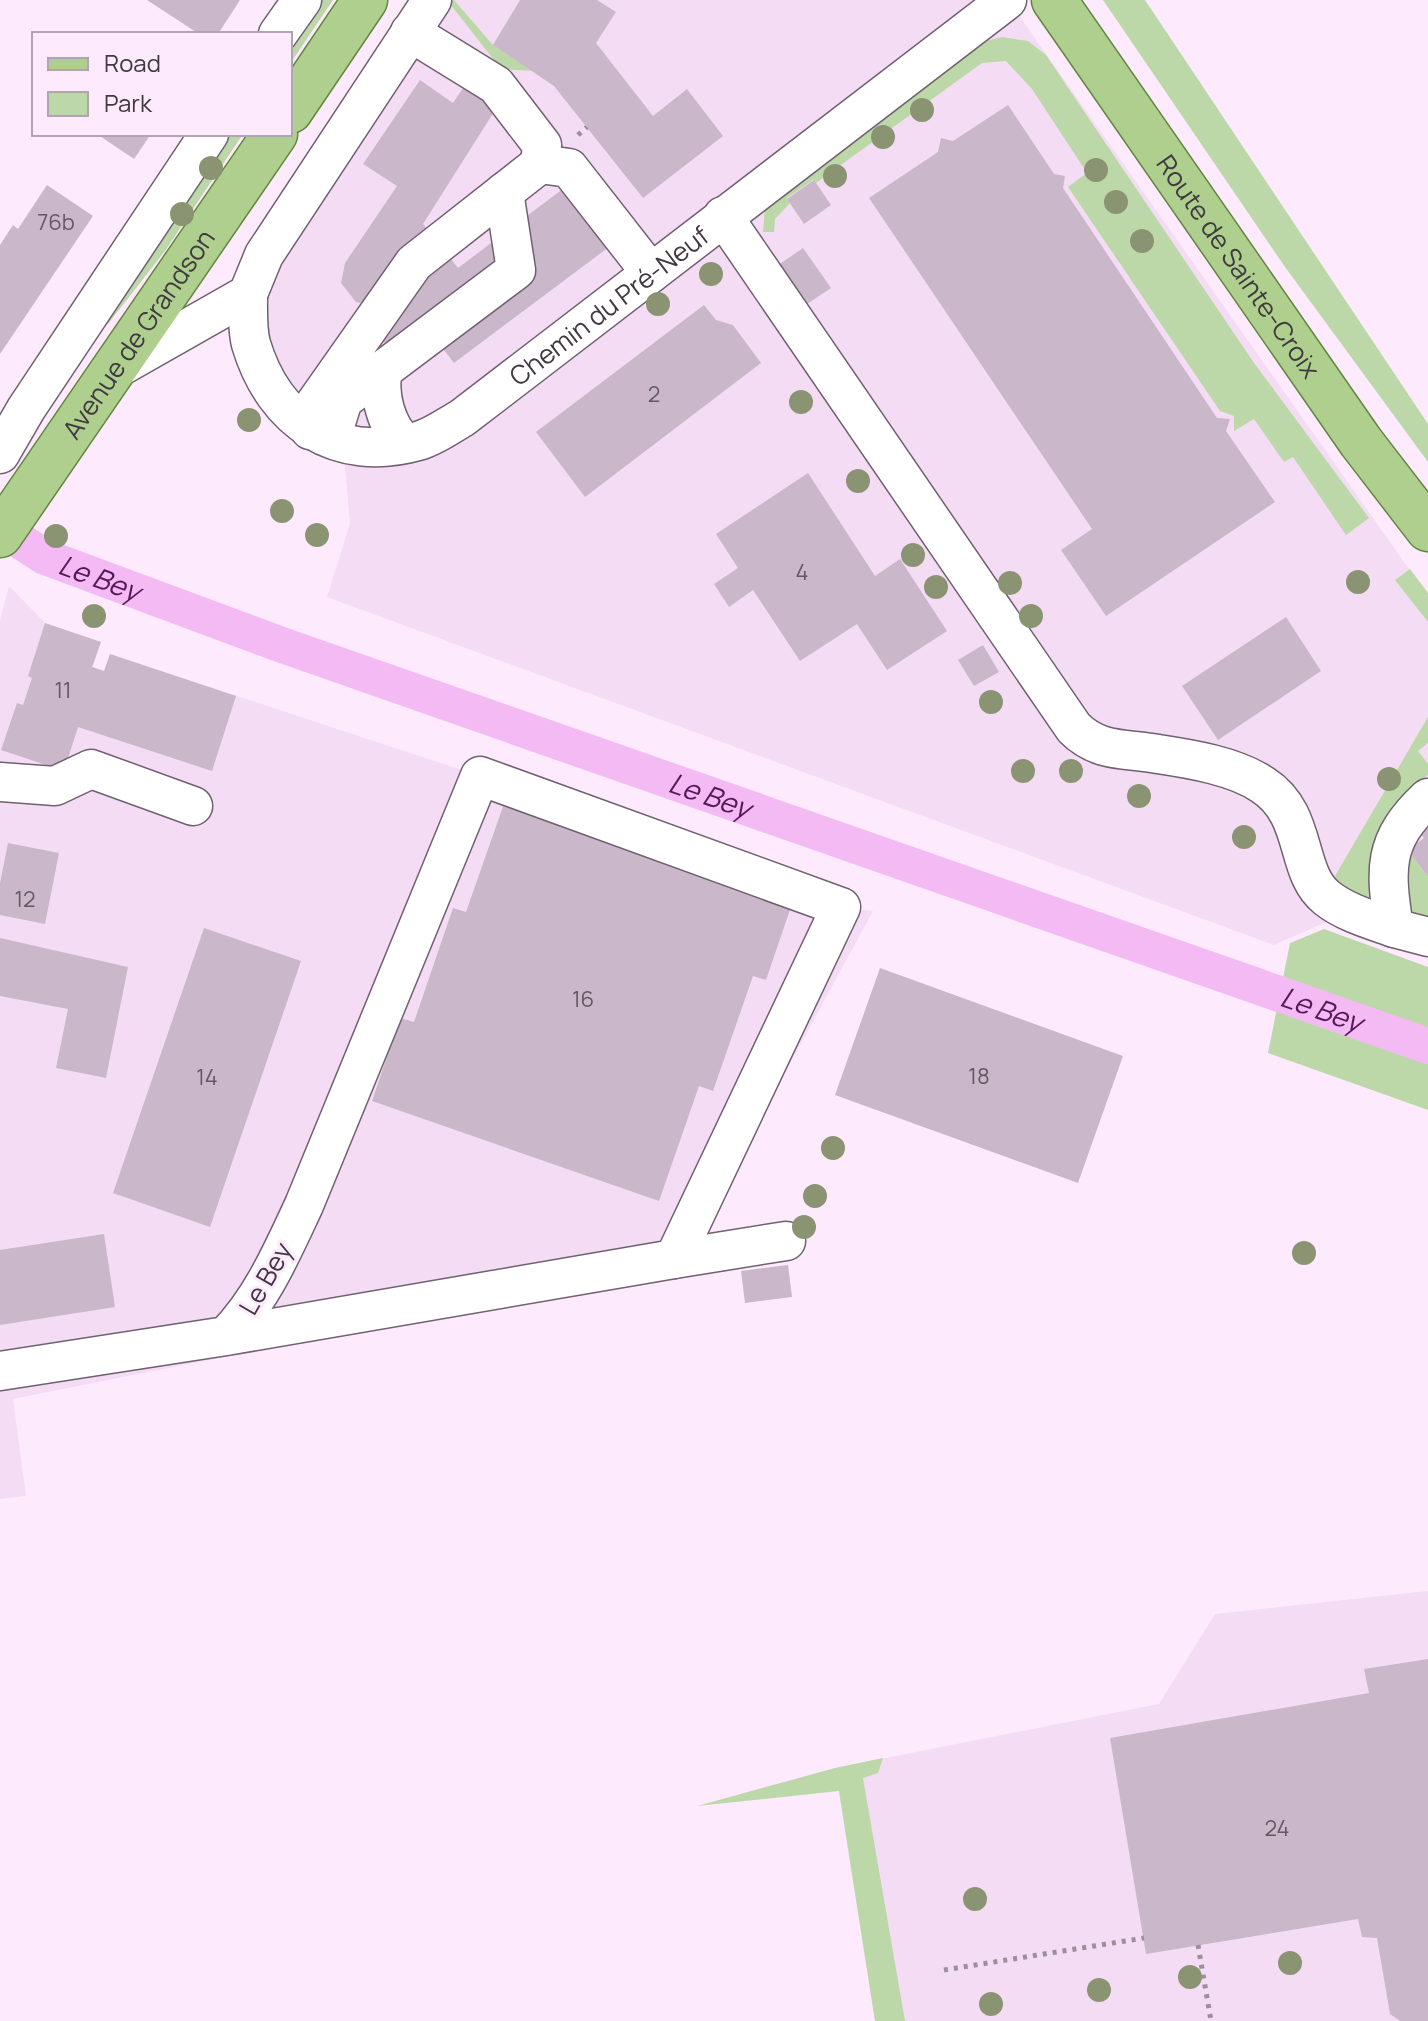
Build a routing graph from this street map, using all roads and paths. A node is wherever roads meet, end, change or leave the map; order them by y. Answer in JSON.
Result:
{"nodes":[{"id":1,"x":302,"y":0,"type":"edge"},
{"id":2,"x":365,"y":0,"type":"edge"},
{"id":3,"x":432,"y":0,"type":"edge"},
{"id":4,"x":1007,"y":0,"type":"edge"},
{"id":5,"x":1054,"y":0,"type":"edge"},
{"id":6,"x":279,"y":32,"type":"edge"},
{"id":7,"x":410,"y":32,"type":"junction"},
{"id":8,"x":292,"y":108,"type":"edge"},
{"id":9,"x":208,"y":136,"type":"edge"},
{"id":10,"x":274,"y":136,"type":"edge"},
{"id":11,"x":540,"y":164,"type":"junction"},
{"id":12,"x":504,"y":192,"type":"junction"},
{"id":13,"x":723,"y":216,"type":"junction"},
{"id":14,"x":651,"y":273,"type":"junction"},
{"id":15,"x":248,"y":294,"type":"junction"},
{"id":16,"x":116,"y":369,"type":"junction"},
{"id":17,"x":384,"y":369,"type":"junction"},
{"id":18,"x":348,"y":396,"type":"junction"},
{"id":19,"x":320,"y":434,"type":"junction"},
{"id":20,"x":391,"y":445,"type":"junction"},
{"id":21,"x":0,"y":454,"type":"edge"},
{"id":22,"x":38,"y":482,"type":"junction"},
{"id":23,"x":1428,"y":529,"type":"edge"},
{"id":24,"x":0,"y":535,"type":"edge"},
{"id":25,"x":0,"y":782,"type":"edge"},
{"id":26,"x":1428,"y":798,"type":"edge"},
{"id":27,"x":193,"y":806,"type":"dead end"},
{"id":28,"x":1411,"y":933,"type":"edge"},
{"id":29,"x":786,"y":1241,"type":"dead end"},
{"id":30,"x":674,"y":1259,"type":"junction"},
{"id":31,"x":226,"y":1336,"type":"junction"},
{"id":32,"x":0,"y":1371,"type":"edge"},
{"id":33,"x":1144,"y":1938,"type":"dead end"},
{"id":34,"x":1198,"y":1945,"type":"dead end"},
{"id":35,"x":944,"y":1970,"type":"dead end"},
{"id":36,"x":1211,"y":2021,"type":"edge"}],
"edges":[{"from":1,"to":6,"type":"street"},
{"from":2,"to":8,"type":"main road"},
{"from":3,"to":7,"type":"street"},
{"from":4,"to":13,"type":"street","name":"Chemin du Pré-Neuf"},
{"from":5,"to":23,"type":"main road","name":"Route de Sainte-Croix"},
{"from":7,"to":11,"type":"street"},
{"from":7,"to":15,"type":"street"},
{"from":9,"to":21,"type":"street"},
{"from":10,"to":16,"type":"main road","name":"Avenue de Grandson"},
{"from":11,"to":12,"type":"street"},
{"from":11,"to":14,"type":"street"},
{"from":12,"to":17,"type":"street"},
{"from":12,"to":19,"type":"street"},
{"from":13,"to":14,"type":"street","name":"Chemin du Pré-Neuf"},
{"from":13,"to":28,"type":"street"},
{"from":14,"to":20,"type":"street","name":"Chemin du Pré-Neuf"},
{"from":15,"to":16,"type":"street"},
{"from":15,"to":19,"type":"street"},
{"from":16,"to":22,"type":"main road","name":"Avenue de Grandson"},
{"from":17,"to":18,"type":"street"},
{"from":17,"to":20,"type":"street"},
{"from":18,"to":19,"type":"street"},
{"from":18,"to":20,"type":"street"},
{"from":19,"to":20,"type":"street"},
{"from":21,"to":22,"type":"street"},
{"from":22,"to":24,"type":"main road","name":"Avenue de Grandson"},
{"from":25,"to":27,"type":"street"},
{"from":26,"to":28,"type":"street"},
{"from":29,"to":30,"type":"street","name":"Le Bey"},
{"from":30,"to":31,"type":"street","name":"Le Bey"},
{"from":30,"to":31,"type":"street","name":"Le Bey"},
{"from":31,"to":32,"type":"street","name":"Le Bey"},
{"from":33,"to":35,"type":"path"},
{"from":34,"to":36,"type":"path"}]}
